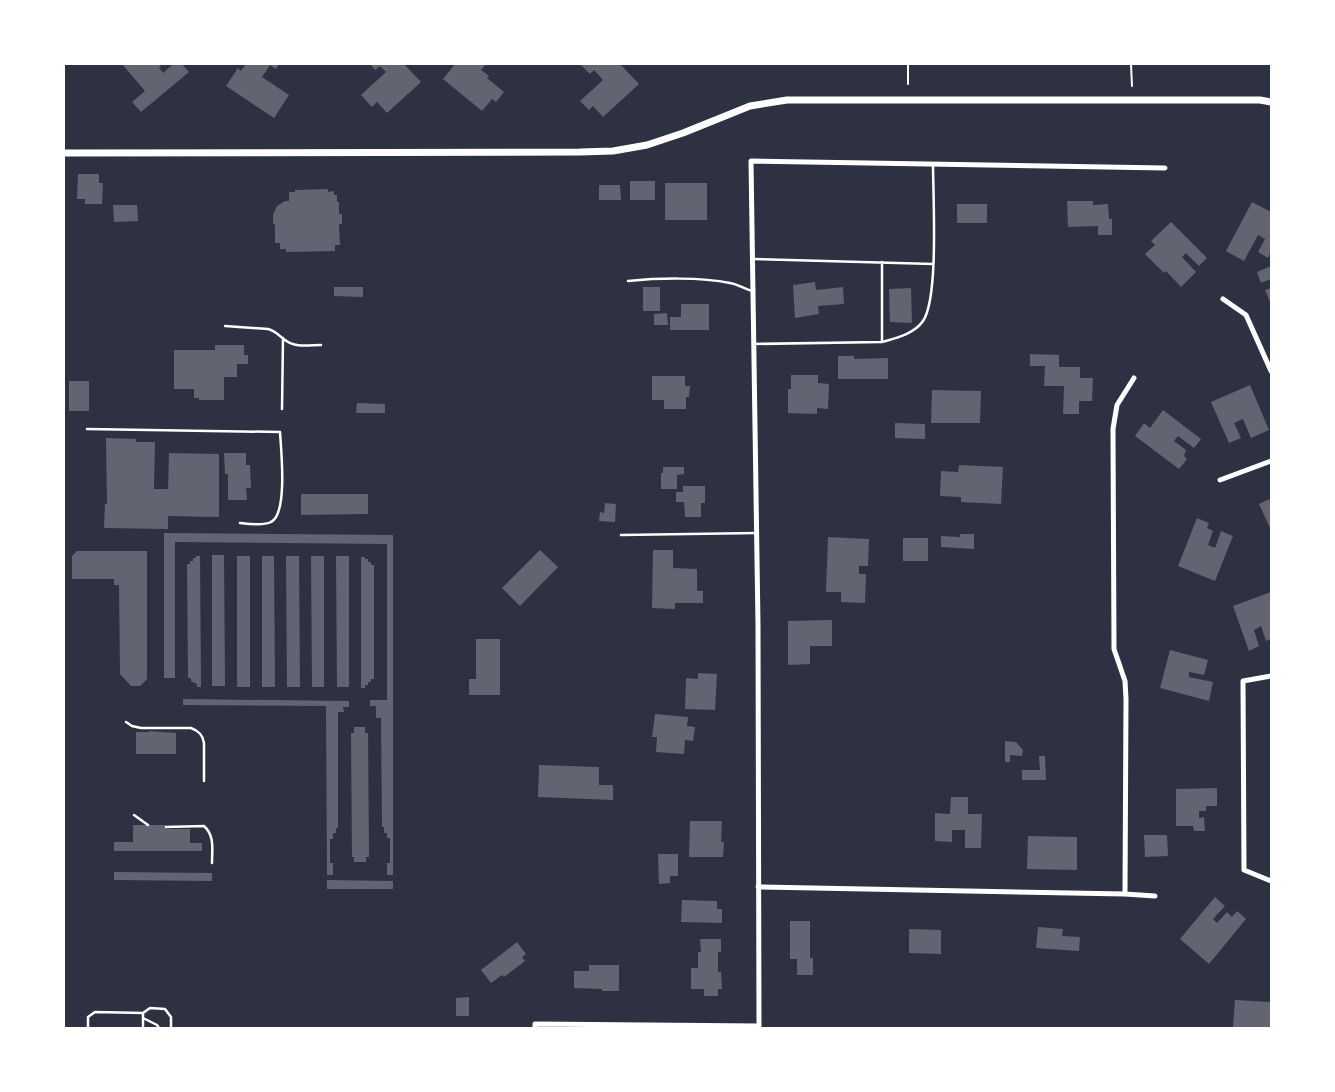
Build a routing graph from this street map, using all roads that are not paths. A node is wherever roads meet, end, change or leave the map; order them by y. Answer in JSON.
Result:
{"nodes":[{"id":1,"x":1271,"y":102,"type":"edge"},
{"id":2,"x":64,"y":153,"type":"edge"},
{"id":3,"x":933,"y":164,"type":"junction"},
{"id":4,"x":1165,"y":168,"type":"dead end"},
{"id":5,"x":753,"y":259,"type":"junction"},
{"id":6,"x":882,"y":262,"type":"junction"},
{"id":7,"x":933,"y":264,"type":"junction"},
{"id":8,"x":628,"y":281,"type":"dead end"},
{"id":9,"x":753,"y":292,"type":"junction"},
{"id":10,"x":1223,"y":299,"type":"dead end"},
{"id":11,"x":225,"y":326,"type":"dead end"},
{"id":12,"x":282,"y":338,"type":"junction"},
{"id":13,"x":882,"y":342,"type":"junction"},
{"id":14,"x":754,"y":344,"type":"junction"},
{"id":15,"x":320,"y":345,"type":"dead end"},
{"id":16,"x":1271,"y":371,"type":"edge"},
{"id":17,"x":1134,"y":378,"type":"dead end"},
{"id":18,"x":282,"y":409,"type":"dead end"},
{"id":19,"x":87,"y":429,"type":"dead end"},
{"id":20,"x":1271,"y":461,"type":"edge"},
{"id":21,"x":1220,"y":480,"type":"dead end"},
{"id":22,"x":240,"y":523,"type":"dead end"},
{"id":23,"x":757,"y":533,"type":"junction"},
{"id":24,"x":621,"y":536,"type":"dead end"},
{"id":25,"x":1271,"y":676,"type":"edge"},
{"id":26,"x":126,"y":722,"type":"dead end"},
{"id":27,"x":204,"y":781,"type":"dead end"},
{"id":28,"x":134,"y":815,"type":"dead end"},
{"id":29,"x":148,"y":825,"type":"dead end"},
{"id":30,"x":166,"y":826,"type":"dead end"},
{"id":31,"x":212,"y":863,"type":"dead end"},
{"id":32,"x":1271,"y":881,"type":"edge"},
{"id":33,"x":758,"y":887,"type":"junction"},
{"id":34,"x":1125,"y":894,"type":"junction"},
{"id":35,"x":1155,"y":896,"type":"dead end"},
{"id":36,"x":143,"y":1013,"type":"junction"},
{"id":37,"x":143,"y":1018,"type":"junction"},
{"id":38,"x":535,"y":1026,"type":"edge"},
{"id":39,"x":759,"y":1027,"type":"edge"},
{"id":40,"x":88,"y":1028,"type":"edge"},
{"id":41,"x":143,"y":1028,"type":"edge"},
{"id":42,"x":159,"y":1028,"type":"edge"},
{"id":43,"x":171,"y":1028,"type":"edge"}],
"edges":[{"from":1,"to":2,"type":"street"},
{"from":3,"to":4,"type":"street"},
{"from":3,"to":5,"type":"street"},
{"from":3,"to":7,"type":"lane"},
{"from":5,"to":6,"type":"lane"},
{"from":5,"to":9,"type":"street"},
{"from":6,"to":7,"type":"lane"},
{"from":6,"to":13,"type":"lane"},
{"from":7,"to":13,"type":"lane"},
{"from":8,"to":9,"type":"lane"},
{"from":9,"to":14,"type":"street"},
{"from":10,"to":16,"type":"street"},
{"from":11,"to":12,"type":"lane"},
{"from":12,"to":15,"type":"lane"},
{"from":12,"to":18,"type":"lane"},
{"from":13,"to":14,"type":"lane"},
{"from":14,"to":23,"type":"street"},
{"from":17,"to":34,"type":"street"},
{"from":19,"to":22,"type":"lane"},
{"from":20,"to":21,"type":"street"},
{"from":23,"to":24,"type":"lane"},
{"from":23,"to":33,"type":"street"},
{"from":25,"to":32,"type":"street"},
{"from":26,"to":27,"type":"lane"},
{"from":28,"to":29,"type":"lane"},
{"from":30,"to":31,"type":"lane"},
{"from":33,"to":34,"type":"street"},
{"from":33,"to":39,"type":"street"},
{"from":34,"to":35,"type":"street"},
{"from":36,"to":37,"type":"lane"},
{"from":36,"to":40,"type":"lane"},
{"from":36,"to":43,"type":"lane"},
{"from":37,"to":41,"type":"lane"},
{"from":37,"to":42,"type":"lane"},
{"from":38,"to":39,"type":"street"}]}
